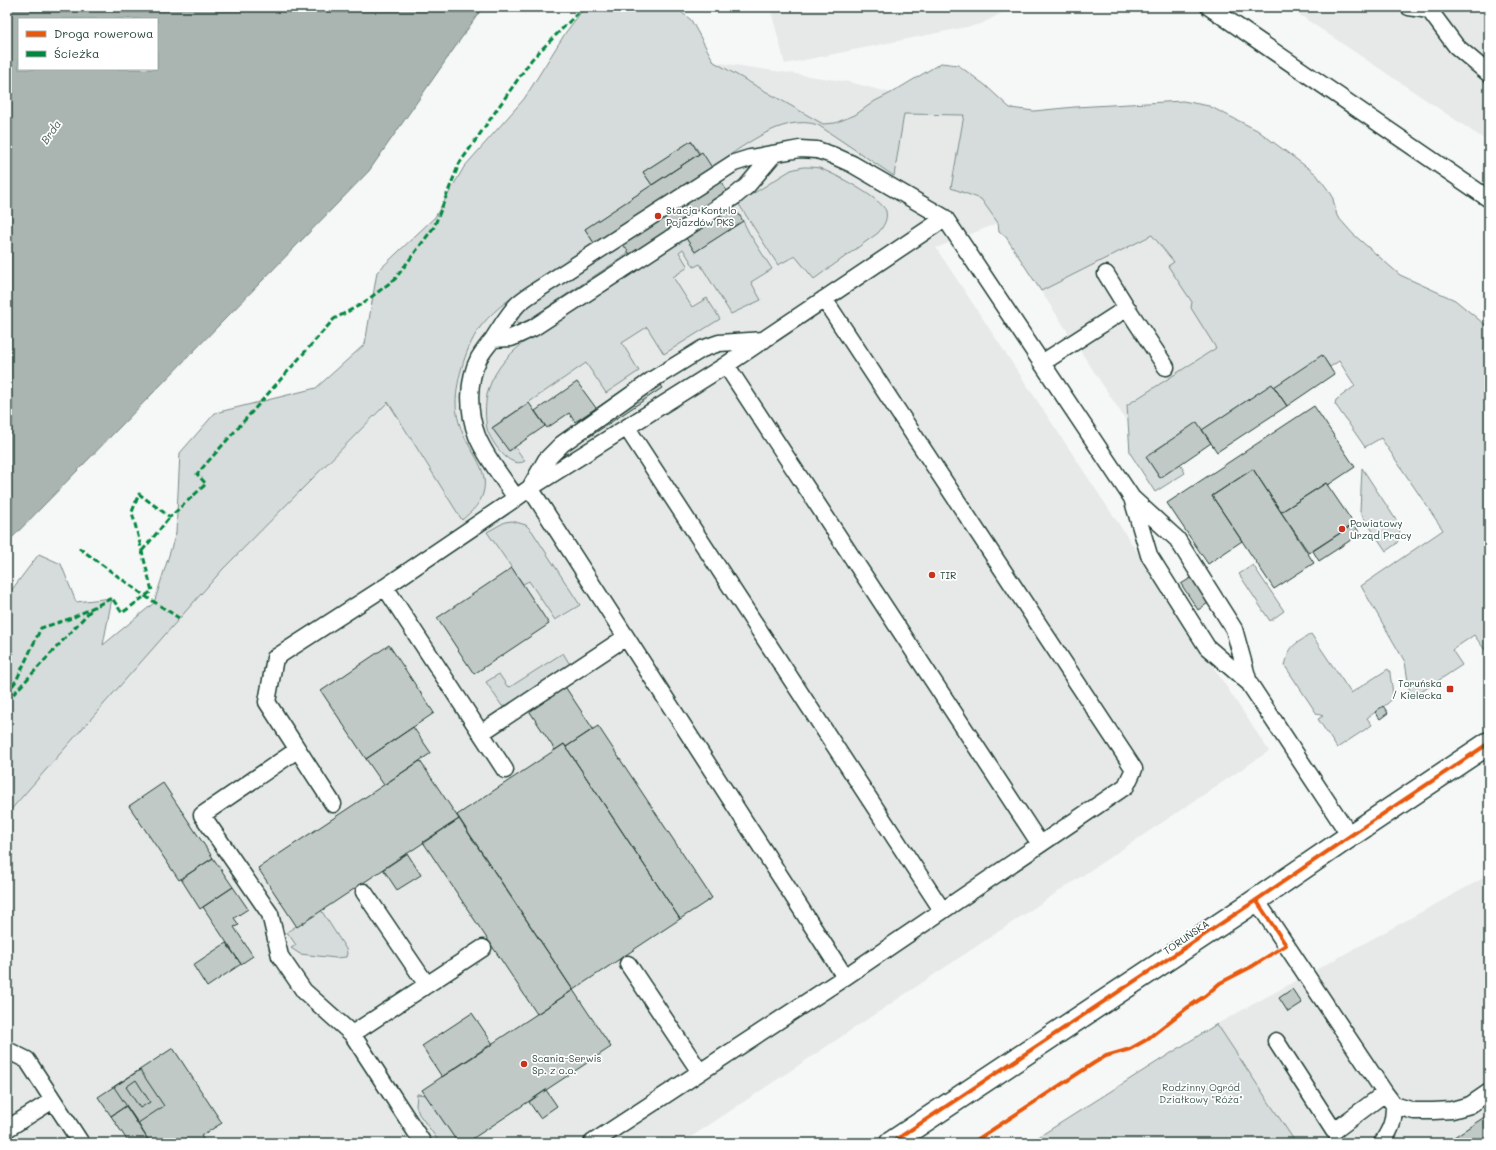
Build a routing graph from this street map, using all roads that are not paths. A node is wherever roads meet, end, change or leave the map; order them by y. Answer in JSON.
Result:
{"nodes":[{"id":1,"x":1209,"y":7,"type":"edge"},
{"id":2,"x":1410,"y":7,"type":"edge"},
{"id":3,"x":1428,"y":8,"type":"edge"},
{"id":4,"x":1489,"y":74,"type":"edge"},
{"id":5,"x":774,"y":154,"type":"junction"},
{"id":6,"x":1489,"y":199,"type":"edge"},
{"id":7,"x":945,"y":218,"type":"junction"},
{"id":8,"x":1106,"y":274,"type":"dead end"},
{"id":9,"x":824,"y":300,"type":"junction"},
{"id":10,"x":1127,"y":308,"type":"junction"},
{"id":11,"x":493,"y":339,"type":"junction"},
{"id":12,"x":765,"y":339,"type":"junction"},
{"id":13,"x":1042,"y":363,"type":"junction"},
{"id":14,"x":726,"y":365,"type":"junction"},
{"id":15,"x":1166,"y":367,"type":"dead end"},
{"id":16,"x":627,"y":428,"type":"junction"},
{"id":17,"x":530,"y":488,"type":"junction"},
{"id":18,"x":516,"y":498,"type":"junction"},
{"id":19,"x":1132,"y":498,"type":"junction"},
{"id":20,"x":385,"y":587,"type":"junction"},
{"id":21,"x":626,"y":637,"type":"junction"},
{"id":22,"x":1249,"y":683,"type":"junction"},
{"id":23,"x":480,"y":733,"type":"junction"},
{"id":24,"x":1489,"y":743,"type":"edge"},
{"id":25,"x":297,"y":750,"type":"junction"},
{"id":26,"x":505,"y":770,"type":"dead end"},
{"id":27,"x":333,"y":804,"type":"dead end"},
{"id":28,"x":1350,"y":836,"type":"junction"},
{"id":29,"x":1040,"y":844,"type":"junction"},
{"id":30,"x":364,"y":892,"type":"dead end"},
{"id":31,"x":1256,"y":900,"type":"junction"},
{"id":32,"x":942,"y":910,"type":"junction"},
{"id":33,"x":483,"y":948,"type":"dead end"},
{"id":34,"x":628,"y":964,"type":"dead end"},
{"id":35,"x":845,"y":977,"type":"junction"},
{"id":36,"x":427,"y":985,"type":"junction"},
{"id":37,"x":352,"y":1034,"type":"junction"},
{"id":38,"x":1276,"y":1041,"type":"dead end"},
{"id":39,"x":7,"y":1050,"type":"edge"},
{"id":40,"x":700,"y":1072,"type":"junction"},
{"id":41,"x":1489,"y":1092,"type":"edge"},
{"id":42,"x":1390,"y":1099,"type":"junction"},
{"id":43,"x":53,"y":1100,"type":"junction"},
{"id":44,"x":7,"y":1129,"type":"edge"},
{"id":45,"x":81,"y":1143,"type":"edge"},
{"id":46,"x":423,"y":1143,"type":"edge"},
{"id":47,"x":592,"y":1143,"type":"edge"},
{"id":48,"x":891,"y":1143,"type":"edge"},
{"id":49,"x":1382,"y":1143,"type":"edge"}],
"edges":[{"from":1,"to":6,"type":"lane"},
{"from":2,"to":3,"type":"lane"},
{"from":3,"to":4,"type":"lane"},
{"from":5,"to":7,"type":"lane"},
{"from":5,"to":11,"type":"lane"},
{"from":5,"to":11,"type":"lane"},
{"from":7,"to":9,"type":"lane"},
{"from":7,"to":13,"type":"lane"},
{"from":8,"to":10,"type":"lane"},
{"from":9,"to":12,"type":"lane"},
{"from":9,"to":29,"type":"lane"},
{"from":10,"to":13,"type":"lane"},
{"from":10,"to":15,"type":"lane"},
{"from":11,"to":18,"type":"lane"},
{"from":12,"to":14,"type":"lane"},
{"from":12,"to":17,"type":"lane"},
{"from":13,"to":19,"type":"lane"},
{"from":14,"to":16,"type":"lane"},
{"from":14,"to":29,"type":"lane"},
{"from":16,"to":17,"type":"lane"},
{"from":16,"to":32,"type":"lane"},
{"from":17,"to":18,"type":"lane"},
{"from":17,"to":21,"type":"lane"},
{"from":18,"to":20,"type":"lane"},
{"from":19,"to":22,"type":"lane"},
{"from":19,"to":22,"type":"lane"},
{"from":20,"to":23,"type":"lane"},
{"from":20,"to":25,"type":"lane"},
{"from":21,"to":23,"type":"lane"},
{"from":21,"to":35,"type":"lane"},
{"from":22,"to":28,"type":"lane"},
{"from":23,"to":26,"type":"lane"},
{"from":24,"to":28,"type":"street","name":"TORUŃSKA"},
{"from":25,"to":27,"type":"lane"},
{"from":25,"to":37,"type":"lane"},
{"from":28,"to":31,"type":"street","name":"TORUŃSKA"},
{"from":29,"to":32,"type":"lane"},
{"from":30,"to":36,"type":"lane"},
{"from":31,"to":42,"type":"lane"},
{"from":31,"to":48,"type":"street","name":"TORUŃSKA"},
{"from":32,"to":35,"type":"lane"},
{"from":33,"to":36,"type":"lane"},
{"from":34,"to":40,"type":"lane"},
{"from":35,"to":40,"type":"lane"},
{"from":36,"to":37,"type":"lane"},
{"from":37,"to":46,"type":"lane"},
{"from":38,"to":42,"type":"lane"},
{"from":39,"to":43,"type":"lane"},
{"from":40,"to":47,"type":"lane"},
{"from":41,"to":42,"type":"lane"},
{"from":42,"to":49,"type":"lane"},
{"from":43,"to":44,"type":"lane"},
{"from":43,"to":45,"type":"lane"}]}
